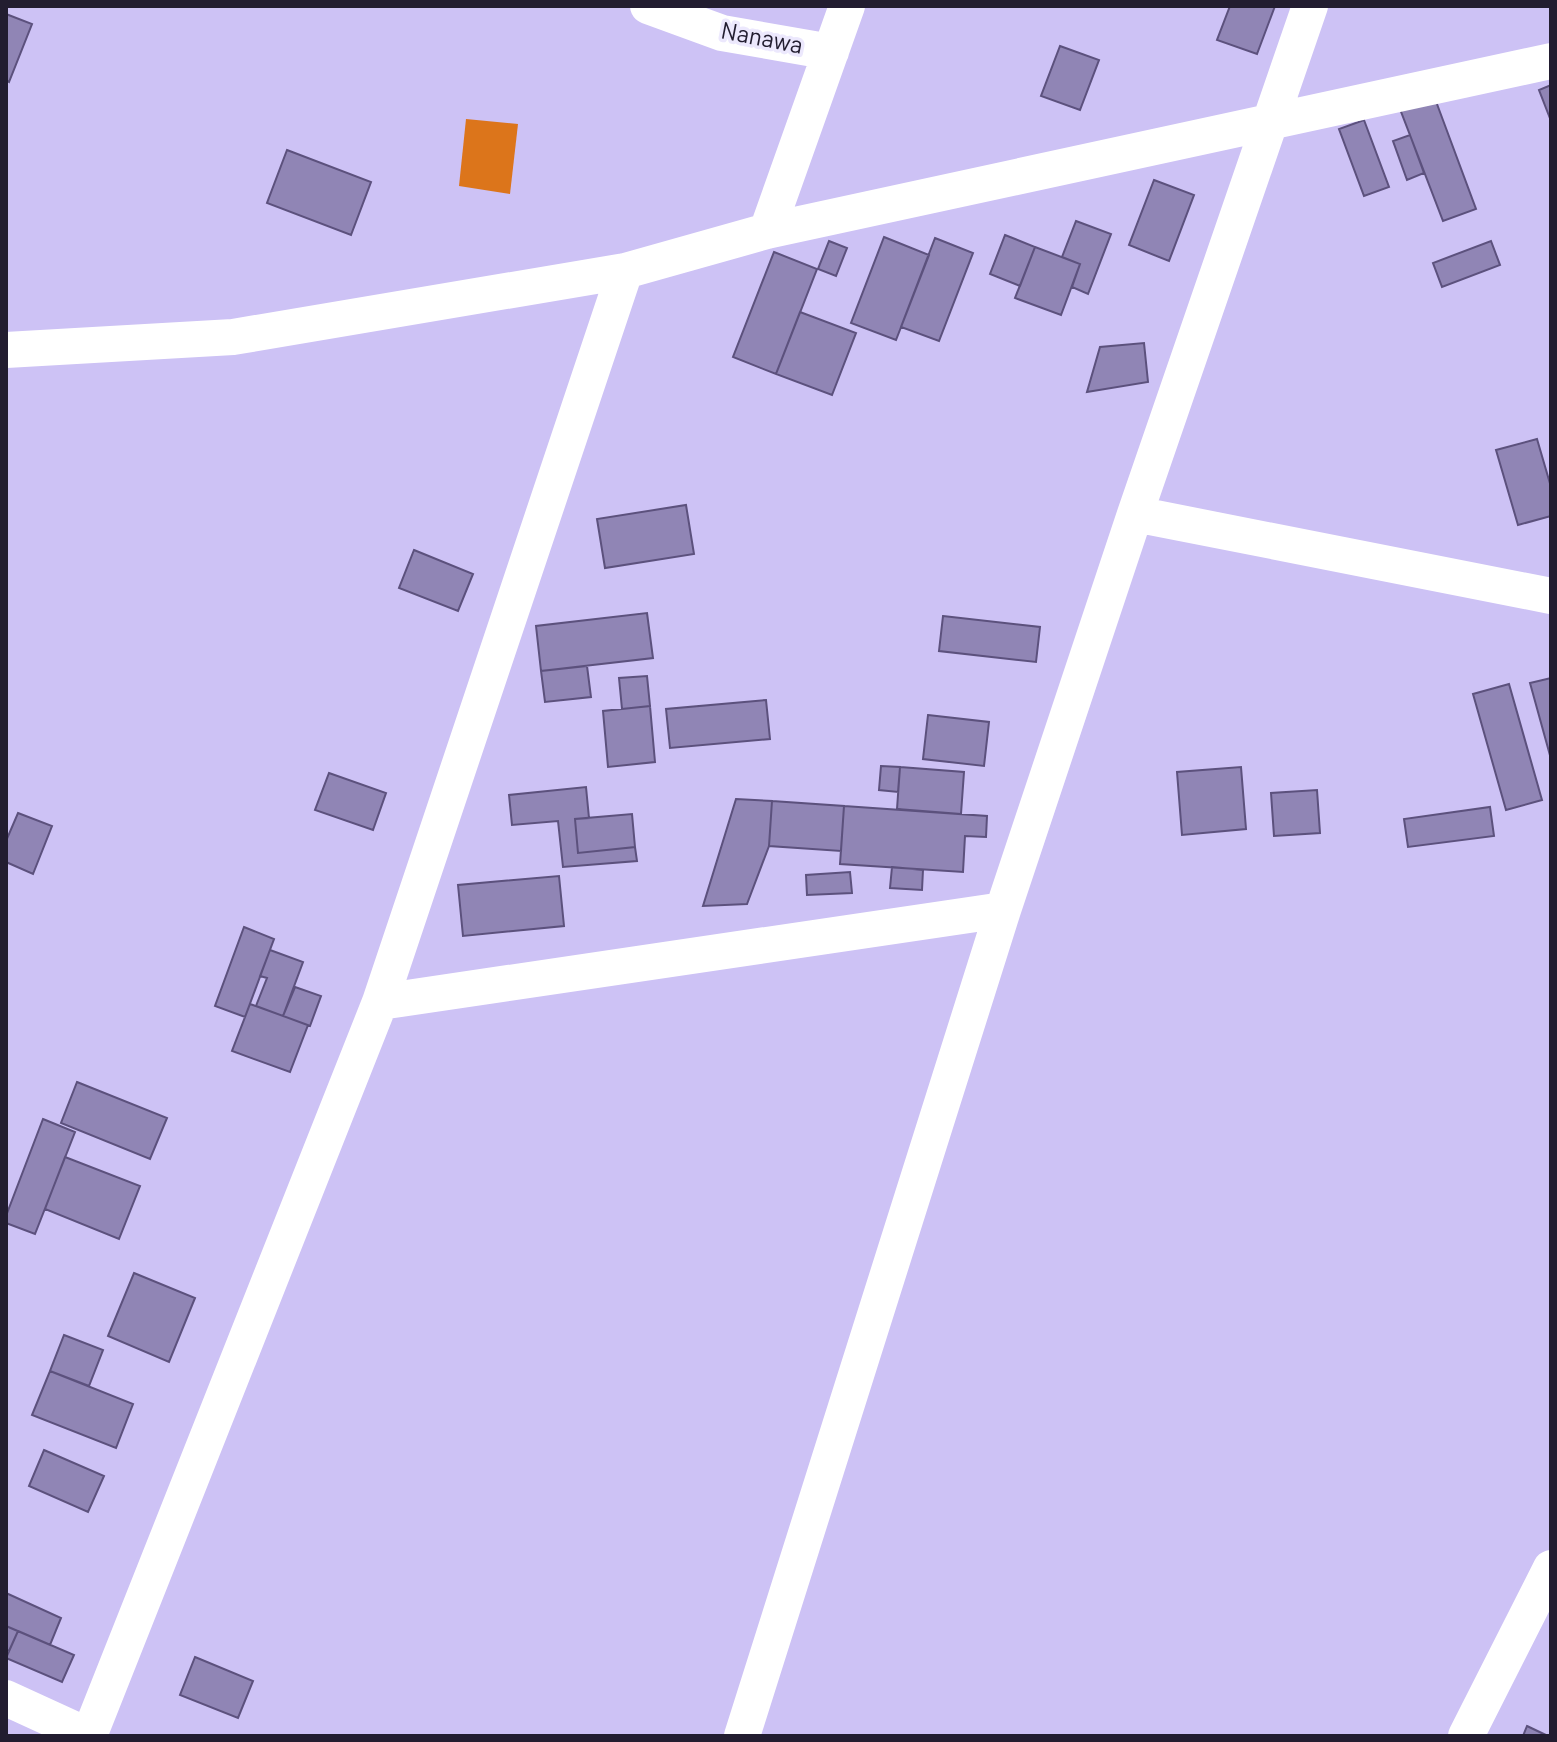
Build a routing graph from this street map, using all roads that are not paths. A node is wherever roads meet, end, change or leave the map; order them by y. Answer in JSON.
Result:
{"nodes":[{"id":1,"x":648,"y":6,"type":"edge"},
{"id":2,"x":847,"y":6,"type":"edge"},
{"id":3,"x":1310,"y":6,"type":"edge"},
{"id":4,"x":831,"y":52,"type":"junction"},
{"id":5,"x":1551,"y":61,"type":"edge"},
{"id":6,"x":1271,"y":123,"type":"junction"},
{"id":7,"x":767,"y":231,"type":"junction"},
{"id":8,"x":625,"y":271,"type":"junction"},
{"id":9,"x":6,"y":350,"type":"edge"},
{"id":10,"x":1135,"y":514,"type":"junction"},
{"id":11,"x":1551,"y":596,"type":"edge"},
{"id":12,"x":1003,"y":910,"type":"junction"},
{"id":13,"x":380,"y":1002,"type":"junction"},
{"id":14,"x":1551,"y":1568,"type":"edge"},
{"id":15,"x":6,"y":1698,"type":"edge"},
{"id":16,"x":89,"y":1736,"type":"edge"},
{"id":17,"x":742,"y":1736,"type":"edge"},
{"id":18,"x":1466,"y":1736,"type":"edge"}],
"edges":[{"from":1,"to":4,"type":"street","name":"Nanawa"},
{"from":2,"to":4,"type":"street"},
{"from":3,"to":6,"type":"street"},
{"from":4,"to":7,"type":"street"},
{"from":5,"to":6,"type":"street"},
{"from":6,"to":7,"type":"street"},
{"from":6,"to":10,"type":"street"},
{"from":7,"to":8,"type":"street"},
{"from":8,"to":9,"type":"street"},
{"from":8,"to":13,"type":"street"},
{"from":10,"to":11,"type":"street"},
{"from":10,"to":12,"type":"street"},
{"from":12,"to":13,"type":"street"},
{"from":12,"to":17,"type":"street"},
{"from":13,"to":16,"type":"street"},
{"from":14,"to":18,"type":"street"},
{"from":15,"to":16,"type":"street"}]}
